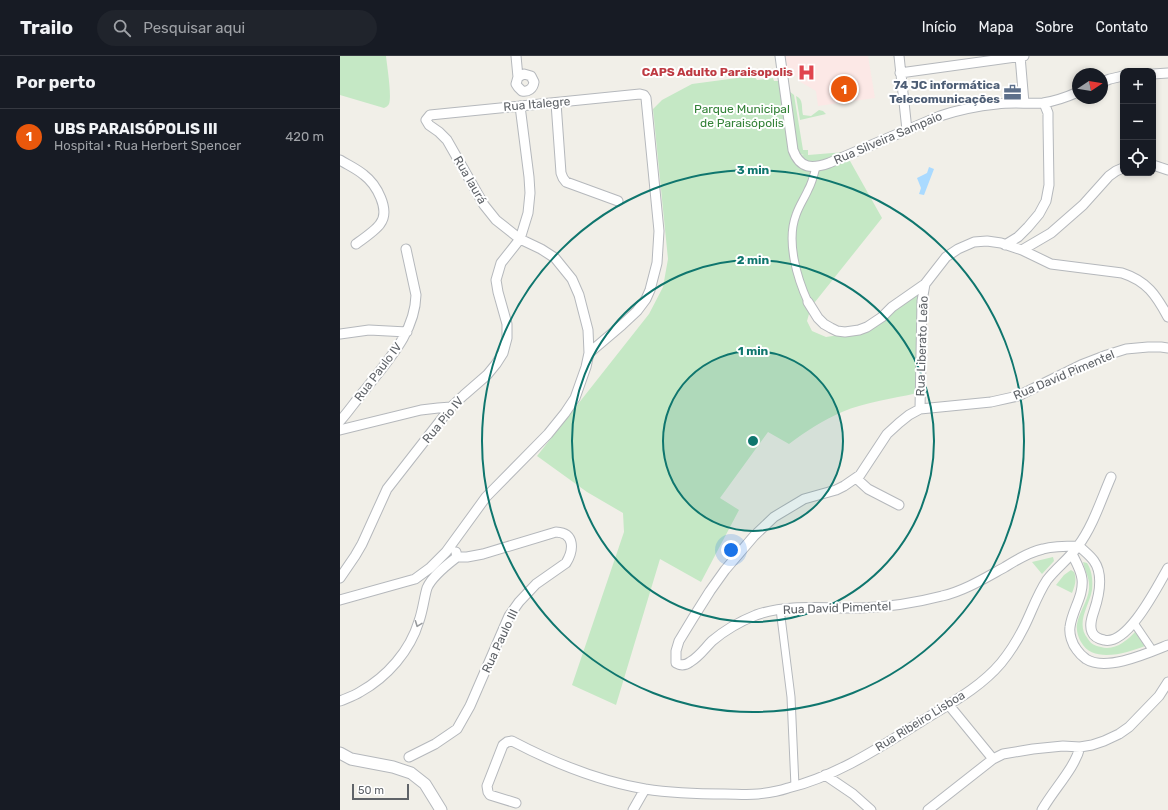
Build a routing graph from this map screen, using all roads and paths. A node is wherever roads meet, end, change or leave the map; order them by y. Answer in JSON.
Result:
{"nodes":[{"id":1,"x":516,"y":56,"type":"edge"},
{"id":2,"x":780,"y":56,"type":"edge"},
{"id":3,"x":898,"y":56,"type":"edge"},
{"id":4,"x":1020,"y":56,"type":"edge"},
{"id":5,"x":1024,"y":56,"type":"edge"},
{"id":6,"x":900,"y":73,"type":"junction"},
{"id":7,"x":1168,"y":73,"type":"edge"},
{"id":8,"x":1156,"y":74,"type":"edge"},
{"id":9,"x":518,"y":77,"type":"dead end"},
{"id":10,"x":1120,"y":77,"type":"edge"},
{"id":11,"x":1108,"y":80,"type":"edge"},
{"id":12,"x":1072,"y":95,"type":"edge"},
{"id":13,"x":556,"y":103,"type":"junction"},
{"id":14,"x":1024,"y":103,"type":"junction"},
{"id":15,"x":1044,"y":103,"type":"junction"},
{"id":16,"x":520,"y":106,"type":"junction"},
{"id":17,"x":427,"y":117,"type":"joint"},
{"id":18,"x":907,"y":130,"type":"junction"},
{"id":19,"x":340,"y":160,"type":"edge"},
{"id":20,"x":816,"y":167,"type":"junction"},
{"id":21,"x":1156,"y":167,"type":"edge"},
{"id":22,"x":1120,"y":169,"type":"edge"},
{"id":23,"x":1168,"y":170,"type":"edge"},
{"id":24,"x":618,"y":201,"type":"dead end"},
{"id":25,"x":520,"y":239,"type":"junction"},
{"id":26,"x":356,"y":244,"type":"dead end"},
{"id":27,"x":1005,"y":245,"type":"junction"},
{"id":28,"x":406,"y":249,"type":"dead end"},
{"id":29,"x":1022,"y":250,"type":"junction"},
{"id":30,"x":925,"y":284,"type":"junction"},
{"id":31,"x":808,"y":302,"type":"joint"},
{"id":32,"x":1168,"y":316,"type":"edge"},
{"id":33,"x":407,"y":332,"type":"junction"},
{"id":34,"x":340,"y":334,"type":"edge"},
{"id":35,"x":1168,"y":348,"type":"edge"},
{"id":36,"x":590,"y":353,"type":"junction"},
{"id":37,"x":451,"y":408,"type":"junction"},
{"id":38,"x":920,"y":409,"type":"junction"},
{"id":39,"x":340,"y":421,"type":"edge"},
{"id":40,"x":340,"y":430,"type":"edge"},
{"id":41,"x":1111,"y":477,"type":"dead end"},
{"id":42,"x":856,"y":478,"type":"junction"},
{"id":43,"x":899,"y":506,"type":"dead end"},
{"id":44,"x":454,"y":541,"type":"junction"},
{"id":45,"x":1079,"y":546,"type":"junction"},
{"id":46,"x":1072,"y":554,"type":"junction"},
{"id":47,"x":457,"y":557,"type":"junction"},
{"id":48,"x":1168,"y":568,"type":"edge"},
{"id":49,"x":340,"y":578,"type":"edge"},
{"id":50,"x":415,"y":579,"type":"junction"},
{"id":51,"x":428,"y":586,"type":"junction"},
{"id":52,"x":340,"y":600,"type":"edge"},
{"id":53,"x":780,"y":609,"type":"junction"},
{"id":54,"x":1134,"y":624,"type":"junction"},
{"id":55,"x":1168,"y":645,"type":"edge"},
{"id":56,"x":1153,"y":651,"type":"junction"},
{"id":57,"x":1168,"y":682,"type":"edge"},
{"id":58,"x":340,"y":700,"type":"edge"},
{"id":59,"x":948,"y":704,"type":"junction"},
{"id":60,"x":1080,"y":747,"type":"junction"},
{"id":61,"x":340,"y":754,"type":"edge"},
{"id":62,"x":409,"y":757,"type":"dead end"},
{"id":63,"x":993,"y":759,"type":"junction"},
{"id":64,"x":825,"y":775,"type":"junction"},
{"id":65,"x":796,"y":786,"type":"junction"},
{"id":66,"x":645,"y":789,"type":"junction"},
{"id":67,"x":516,"y":803,"type":"dead end"},
{"id":68,"x":441,"y":810,"type":"edge"},
{"id":69,"x":633,"y":810,"type":"edge"},
{"id":70,"x":871,"y":810,"type":"edge"},
{"id":71,"x":928,"y":810,"type":"edge"},
{"id":72,"x":1042,"y":810,"type":"edge"}],
"edges":[{"from":1,"to":9,"type":"street"},
{"from":2,"to":20,"type":"street"},
{"from":3,"to":6,"type":"street"},
{"from":4,"to":5,"type":"street"},
{"from":4,"to":6,"type":"street"},
{"from":4,"to":14,"type":"street"},
{"from":6,"to":18,"type":"street"},
{"from":7,"to":8,"type":"street"},
{"from":10,"to":11,"type":"street"},
{"from":12,"to":15,"type":"street","name":"Rua Silveira Sampaio"},
{"from":13,"to":16,"type":"street","name":"Rua Italegre"},
{"from":13,"to":24,"type":"street"},
{"from":13,"to":36,"type":"street","name":"Rua Italegre"},
{"from":14,"to":15,"type":"street","name":"Rua Silveira Sampaio"},
{"from":14,"to":18,"type":"street","name":"Rua Silveira Sampaio"},
{"from":15,"to":27,"type":"street"},
{"from":16,"to":17,"type":"street","name":"Rua Italegre"},
{"from":16,"to":25,"type":"street","name":"Rua Pio IV"},
{"from":17,"to":25,"type":"street","name":"Rua Iaurá"},
{"from":18,"to":20,"type":"street","name":"Rua Silveira Sampaio"},
{"from":19,"to":26,"type":"street"},
{"from":20,"to":31,"type":"street"},
{"from":21,"to":23,"type":"street"},
{"from":22,"to":29,"type":"street"},
{"from":25,"to":36,"type":"street"},
{"from":25,"to":37,"type":"street","name":"Rua Pio IV"},
{"from":27,"to":29,"type":"street"},
{"from":27,"to":30,"type":"street"},
{"from":28,"to":33,"type":"street","name":"Rua Paulo IV"},
{"from":29,"to":32,"type":"street"},
{"from":30,"to":31,"type":"street"},
{"from":30,"to":38,"type":"street","name":"Rua Liberato Leão"},
{"from":33,"to":34,"type":"street"},
{"from":33,"to":39,"type":"street","name":"Rua Paulo IV"},
{"from":35,"to":38,"type":"street","name":"Rua David Pimentel"},
{"from":36,"to":44,"type":"street"},
{"from":37,"to":40,"type":"street"},
{"from":37,"to":49,"type":"street","name":"Rua Pio IV"},
{"from":38,"to":42,"type":"street","name":"Rua David Pimentel"},
{"from":41,"to":45,"type":"street","name":"Rua Ribeiro Lisboa"},
{"from":42,"to":43,"type":"street"},
{"from":42,"to":53,"type":"street","name":"Rua David Pimentel"},
{"from":44,"to":47,"type":"street"},
{"from":44,"to":50,"type":"street"},
{"from":45,"to":46,"type":"street","name":"Rua Ribeiro Lisboa"},
{"from":45,"to":53,"type":"street","name":"Rua David Pimentel"},
{"from":45,"to":54,"type":"street"},
{"from":46,"to":56,"type":"street"},
{"from":46,"to":59,"type":"street","name":"Rua Ribeiro Lisboa"},
{"from":47,"to":51,"type":"street"},
{"from":47,"to":62,"type":"street","name":"Rua Paulo III"},
{"from":48,"to":54,"type":"street"},
{"from":50,"to":51,"type":"street"},
{"from":50,"to":52,"type":"street"},
{"from":51,"to":58,"type":"street","one_way":true},
{"from":53,"to":65,"type":"street"},
{"from":54,"to":56,"type":"street"},
{"from":55,"to":56,"type":"street"},
{"from":57,"to":60,"type":"street"},
{"from":59,"to":63,"type":"street"},
{"from":59,"to":64,"type":"street","name":"Rua Ribeiro Lisboa"},
{"from":60,"to":63,"type":"street"},
{"from":60,"to":72,"type":"street"},
{"from":61,"to":68,"type":"street"},
{"from":63,"to":71,"type":"street"},
{"from":64,"to":65,"type":"street","name":"Rua Ribeiro Lisboa"},
{"from":64,"to":70,"type":"street"},
{"from":65,"to":66,"type":"street","name":"Rua Ribeiro Lisboa"},
{"from":66,"to":67,"type":"street","name":"Rua Ribeiro Lisboa"},
{"from":66,"to":69,"type":"street"}]}
